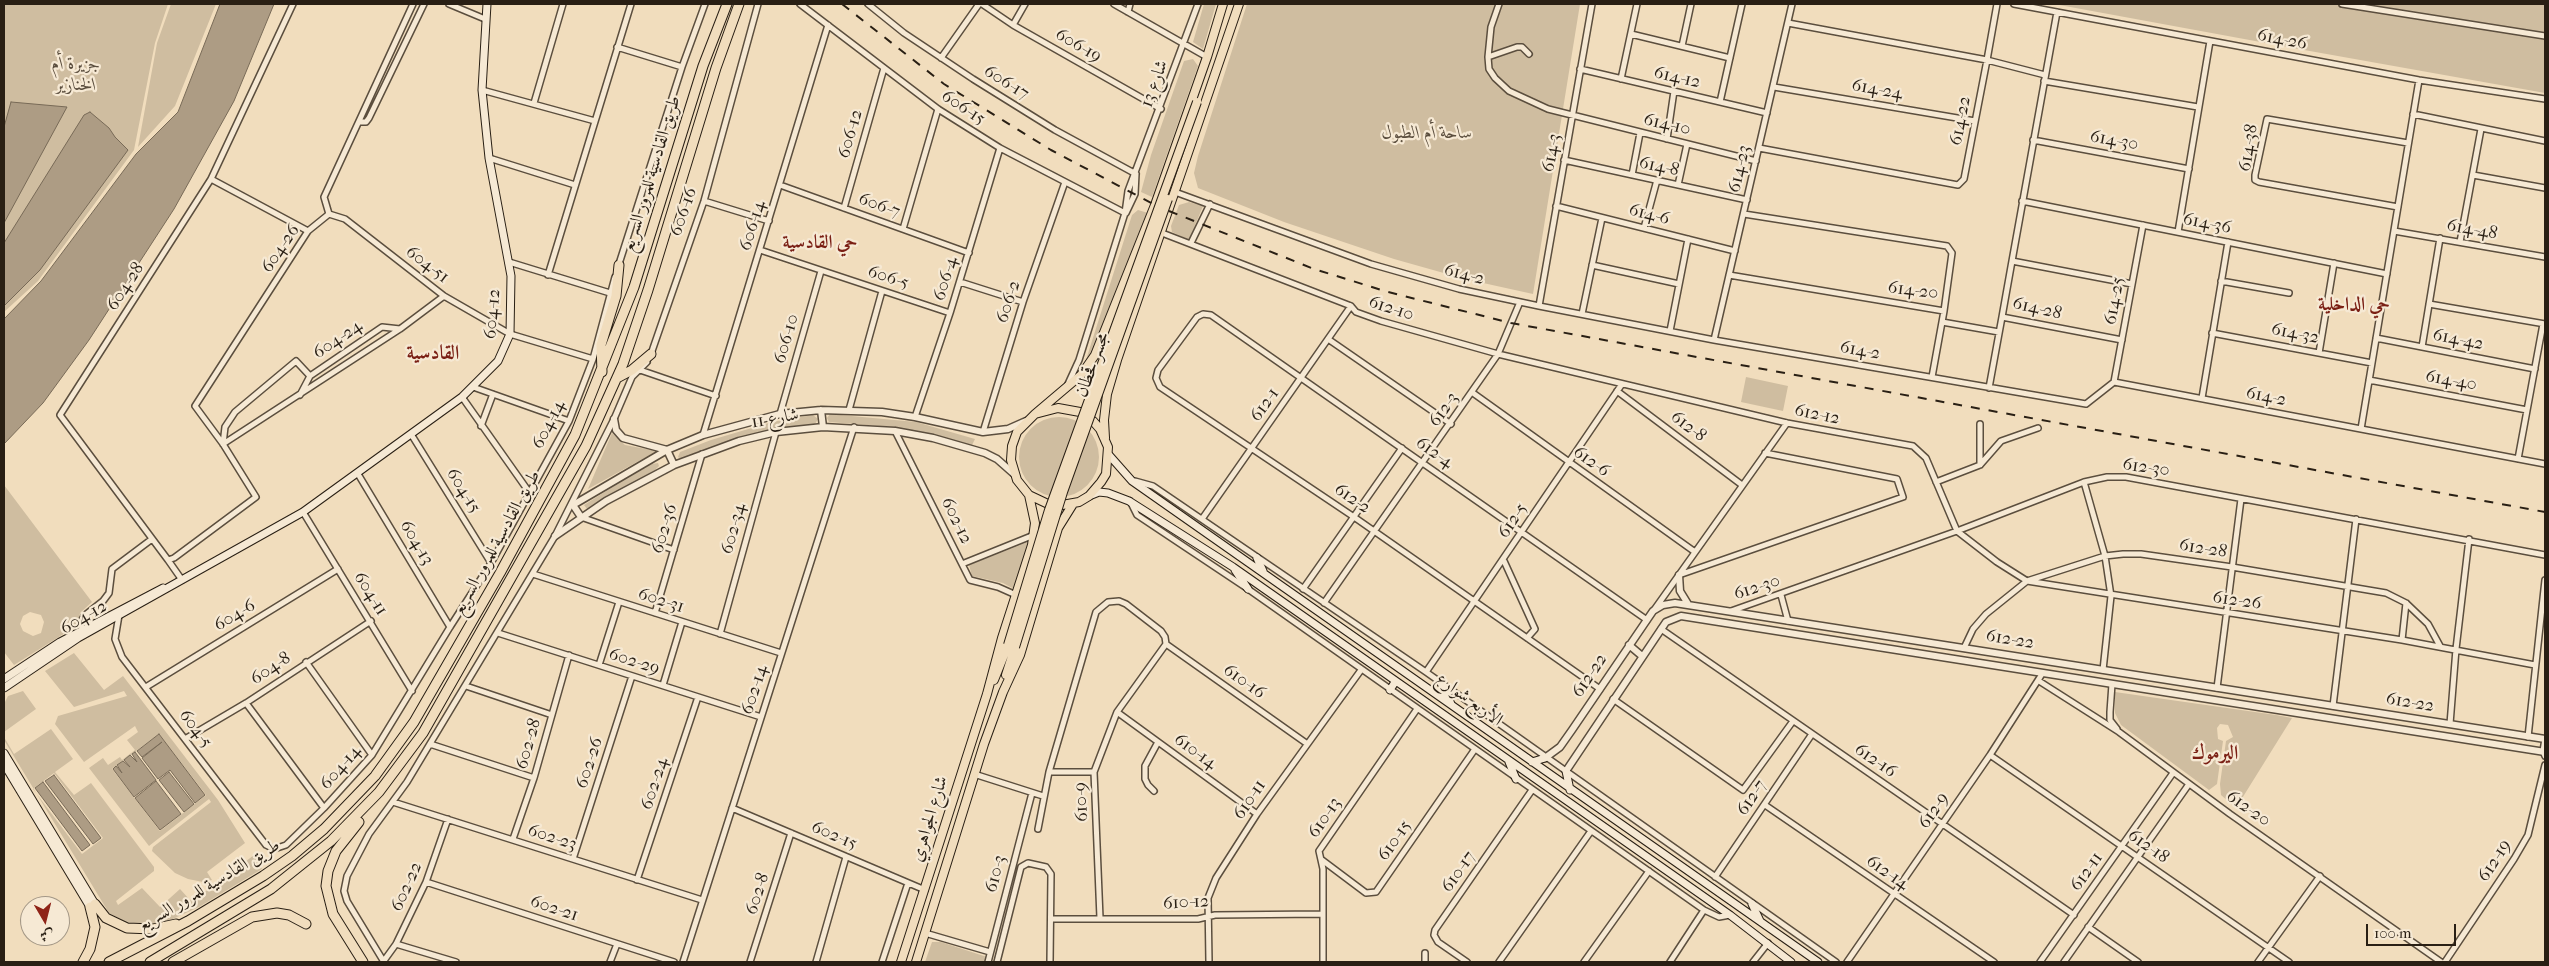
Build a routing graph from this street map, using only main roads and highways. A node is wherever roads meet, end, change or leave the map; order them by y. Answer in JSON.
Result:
{"nodes":[{"id":1,"x":487,"y":4,"type":"edge"},
{"id":2,"x":727,"y":4,"type":"edge"},
{"id":3,"x":739,"y":4,"type":"edge"},
{"id":4,"x":1223,"y":4,"type":"edge"},
{"id":5,"x":1239,"y":4,"type":"edge"},
{"id":6,"x":1210,"y":49,"type":"junction"},
{"id":7,"x":1224,"y":52,"type":"junction"},
{"id":8,"x":1199,"y":103,"type":"junction"},
{"id":9,"x":619,"y":265,"type":"road end"},
{"id":10,"x":651,"y":354,"type":"road end"},
{"id":11,"x":602,"y":372,"type":"junction"},
{"id":12,"x":617,"y":378,"type":"junction"},
{"id":13,"x":1080,"y":412,"type":"dead end"},
{"id":14,"x":1035,"y":414,"type":"junction"},
{"id":15,"x":1093,"y":421,"type":"dead end"},
{"id":16,"x":1105,"y":438,"type":"junction"},
{"id":17,"x":1109,"y":455,"type":"junction"},
{"id":18,"x":1029,"y":495,"type":"junction"},
{"id":19,"x":1089,"y":496,"type":"junction"},
{"id":20,"x":1048,"y":504,"type":"dead end"},
{"id":21,"x":1073,"y":504,"type":"junction"},
{"id":22,"x":1062,"y":505,"type":"dead end"},
{"id":23,"x":1257,"y":558,"type":"road end"},
{"id":24,"x":1234,"y":568,"type":"junction"},
{"id":25,"x":1263,"y":571,"type":"junction"},
{"id":26,"x":182,"y":580,"type":"junction"},
{"id":27,"x":1248,"y":589,"type":"road end"},
{"id":28,"x":94,"y":626,"type":"junction"},
{"id":29,"x":1011,"y":646,"type":"junction"},
{"id":30,"x":4,"y":679,"type":"edge"},
{"id":31,"x":1395,"y":682,"type":"junction"},
{"id":32,"x":1440,"y":682,"type":"road end"},
{"id":33,"x":990,"y":686,"type":"junction"},
{"id":34,"x":4,"y":688,"type":"edge"},
{"id":35,"x":1390,"y":690,"type":"road end"},
{"id":36,"x":1003,"y":692,"type":"junction"},
{"id":37,"x":1451,"y":705,"type":"junction"},
{"id":38,"x":1479,"y":725,"type":"junction"},
{"id":39,"x":1471,"y":734,"type":"junction"},
{"id":40,"x":1493,"y":735,"type":"junction"},
{"id":41,"x":1484,"y":744,"type":"junction"},
{"id":42,"x":4,"y":753,"type":"edge"},
{"id":43,"x":1546,"y":758,"type":"road end"},
{"id":44,"x":1509,"y":762,"type":"junction"},
{"id":45,"x":1532,"y":762,"type":"junction"},
{"id":46,"x":4,"y":764,"type":"edge"},
{"id":47,"x":1566,"y":771,"type":"road end"},
{"id":48,"x":1516,"y":779,"type":"road end"},
{"id":49,"x":1571,"y":790,"type":"junction"},
{"id":50,"x":365,"y":808,"type":"junction"},
{"id":51,"x":1752,"y":904,"type":"road end"},
{"id":52,"x":92,"y":906,"type":"junction"},
{"id":53,"x":188,"y":921,"type":"junction"},
{"id":54,"x":1760,"y":922,"type":"junction"},
{"id":55,"x":306,"y":924,"type":"dead end"},
{"id":56,"x":84,"y":962,"type":"edge"},
{"id":57,"x":109,"y":962,"type":"edge"},
{"id":58,"x":150,"y":962,"type":"edge"},
{"id":59,"x":173,"y":962,"type":"edge"},
{"id":60,"x":363,"y":962,"type":"edge"},
{"id":61,"x":901,"y":962,"type":"edge"},
{"id":62,"x":916,"y":962,"type":"edge"},
{"id":63,"x":1791,"y":962,"type":"edge"},
{"id":64,"x":1818,"y":962,"type":"edge"}],
"edges":[{"from":1,"to":26,"type":"main road","name":"604-12"},
{"from":2,"to":11,"type":"highway","name":"طريق القادسية للمرور السريع"},
{"from":3,"to":12,"type":"highway","name":"طريق القادسية للمرور السريع"},
{"from":4,"to":6,"type":"main road"},
{"from":5,"to":7,"type":"main road"},
{"from":6,"to":8,"type":"main road","name":"مجسر قحطان"},
{"from":6,"to":14,"type":"main road"},
{"from":7,"to":8,"type":"main road","name":"مجسر قحطان"},
{"from":7,"to":16,"type":"main road"},
{"from":8,"to":29,"type":"main road","name":"مجسر قحطان","bridge":true},
{"from":9,"to":11,"type":"highway"},
{"from":10,"to":12,"type":"highway"},
{"from":11,"to":53,"type":"highway","name":"طريق القادسية للمرور السريع"},
{"from":12,"to":50,"type":"highway","name":"طريق القادسية للمرور السريع"},
{"from":13,"to":14,"type":"main road"},
{"from":14,"to":18,"type":"main road"},
{"from":15,"to":16,"type":"main road"},
{"from":16,"to":17,"type":"main road"},
{"from":17,"to":19,"type":"main road"},
{"from":17,"to":25,"type":"main road","name":"الأربع شوارع"},
{"from":18,"to":20,"type":"main road"},
{"from":18,"to":33,"type":"main road"},
{"from":19,"to":21,"type":"main road"},
{"from":19,"to":24,"type":"main road","name":"الأربع شوارع"},
{"from":21,"to":22,"type":"main road"},
{"from":21,"to":36,"type":"main road"},
{"from":23,"to":25,"type":"main road"},
{"from":24,"to":27,"type":"main road"},
{"from":24,"to":31,"type":"main road","name":"الأربع شوارع"},
{"from":25,"to":37,"type":"main road","name":"الأربع شوارع"},
{"from":26,"to":28,"type":"main road","name":"604-12"},
{"from":26,"to":28,"type":"main road","name":"604-12"},
{"from":28,"to":30,"type":"main road","name":"604-12"},
{"from":28,"to":34,"type":"main road","name":"604-12"},
{"from":29,"to":33,"type":"main road","name":"مجسر قحطان"},
{"from":29,"to":36,"type":"main road","name":"مجسر قحطان"},
{"from":31,"to":35,"type":"main road"},
{"from":31,"to":39,"type":"main road","name":"الأربع شوارع"},
{"from":32,"to":37,"type":"main road"},
{"from":33,"to":61,"type":"main road","name":"شارع الجواهري"},
{"from":36,"to":62,"type":"main road","name":"شارع الجواهري"},
{"from":37,"to":38,"type":"main road","name":"الأربع شوارع"},
{"from":38,"to":39,"type":"main road"},
{"from":38,"to":40,"type":"main road","name":"الأربع شوارع"},
{"from":39,"to":41,"type":"main road","name":"الأربع شوارع"},
{"from":40,"to":41,"type":"main road"},
{"from":40,"to":45,"type":"main road","name":"الأربع شوارع"},
{"from":41,"to":44,"type":"main road","name":"الأربع شوارع"},
{"from":42,"to":52,"type":"main road"},
{"from":43,"to":45,"type":"main road"},
{"from":44,"to":48,"type":"main road"},
{"from":44,"to":63,"type":"main road","name":"الأربع شوارع"},
{"from":45,"to":49,"type":"main road","name":"الأربع شوارع"},
{"from":46,"to":52,"type":"main road"},
{"from":47,"to":49,"type":"main road"},
{"from":49,"to":54,"type":"main road","name":"الأربع شوارع"},
{"from":50,"to":58,"type":"highway","name":"طريق القادسية للمرور السريع"},
{"from":50,"to":60,"type":"highway"},
{"from":51,"to":54,"type":"main road"},
{"from":52,"to":53,"type":"highway"},
{"from":52,"to":56,"type":"highway"},
{"from":53,"to":57,"type":"highway","name":"طريق القادسية للمرور السريع"},
{"from":54,"to":64,"type":"main road","name":"الأربع شوارع"},
{"from":55,"to":59,"type":"highway"}]}
